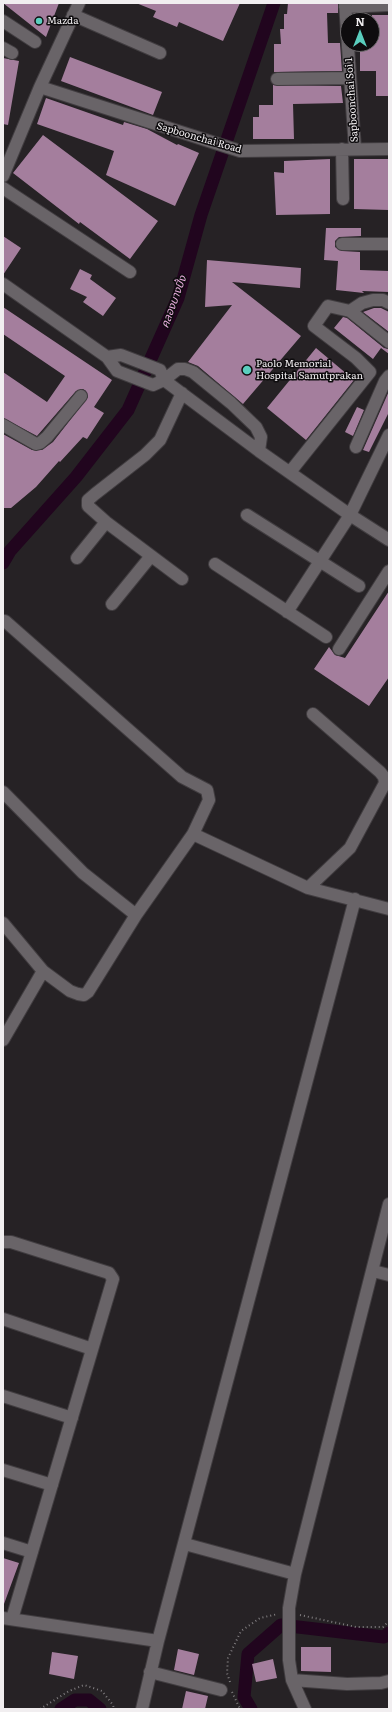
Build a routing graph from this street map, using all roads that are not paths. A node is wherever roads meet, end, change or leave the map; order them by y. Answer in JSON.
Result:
{"nodes":[{"id":1,"x":79,"y":3,"type":"edge"},
{"id":2,"x":345,"y":5,"type":"edge"},
{"id":3,"x":389,"y":5,"type":"edge"},
{"id":4,"x":73,"y":15,"type":"junction"},
{"id":5,"x":3,"y":21,"type":"edge"},
{"id":6,"x":35,"y":42,"type":"dead end"},
{"id":7,"x":160,"y":53,"type":"dead end"},
{"id":8,"x":350,"y":78,"type":"junction"},
{"id":9,"x":277,"y":79,"type":"dead end"},
{"id":10,"x":40,"y":87,"type":"junction"},
{"id":11,"x":389,"y":148,"type":"edge"},
{"id":12,"x":355,"y":149,"type":"junction"},
{"id":13,"x":342,"y":150,"type":"junction"},
{"id":14,"x":3,"y":176,"type":"edge"},
{"id":15,"x":3,"y":188,"type":"edge"},
{"id":16,"x":343,"y":199,"type":"dead end"},
{"id":17,"x":342,"y":244,"type":"dead end"},
{"id":18,"x":389,"y":244,"type":"edge"},
{"id":19,"x":130,"y":272,"type":"dead end"},
{"id":20,"x":3,"y":284,"type":"edge"},
{"id":21,"x":389,"y":303,"type":"edge"},
{"id":22,"x":350,"y":311,"type":"junction"},
{"id":23,"x":389,"y":342,"type":"edge"},
{"id":24,"x":107,"y":357,"type":"junction"},
{"id":25,"x":370,"y":372,"type":"junction"},
{"id":26,"x":159,"y":378,"type":"junction"},
{"id":27,"x":387,"y":378,"type":"edge"},
{"id":28,"x":182,"y":393,"type":"junction"},
{"id":29,"x":81,"y":396,"type":"dead end"},
{"id":30,"x":3,"y":425,"type":"edge"},
{"id":31,"x":389,"y":435,"type":"edge"},
{"id":32,"x":356,"y":447,"type":"dead end"},
{"id":33,"x":259,"y":451,"type":"junction"},
{"id":34,"x":290,"y":472,"type":"junction"},
{"id":35,"x":248,"y":515,"type":"dead end"},
{"id":36,"x":350,"y":515,"type":"junction"},
{"id":37,"x":106,"y":522,"type":"junction"},
{"id":38,"x":389,"y":540,"type":"edge"},
{"id":39,"x":151,"y":556,"type":"junction"},
{"id":40,"x":77,"y":558,"type":"dead end"},
{"id":41,"x":319,"y":561,"type":"junction"},
{"id":42,"x":215,"y":564,"type":"dead end"},
{"id":43,"x":389,"y":571,"type":"edge"},
{"id":44,"x":182,"y":578,"type":"dead end"},
{"id":45,"x":359,"y":586,"type":"dead end"},
{"id":46,"x":112,"y":604,"type":"dead end"},
{"id":47,"x":287,"y":612,"type":"junction"},
{"id":48,"x":5,"y":621,"type":"dead end"},
{"id":49,"x":326,"y":637,"type":"dead end"},
{"id":50,"x":339,"y":648,"type":"dead end"},
{"id":51,"x":313,"y":714,"type":"dead end"},
{"id":52,"x":3,"y":792,"type":"edge"},
{"id":53,"x":193,"y":834,"type":"junction"},
{"id":54,"x":308,"y":888,"type":"junction"},
{"id":55,"x":355,"y":899,"type":"junction"},
{"id":56,"x":389,"y":909,"type":"edge"},
{"id":57,"x":136,"y":915,"type":"junction"},
{"id":58,"x":3,"y":923,"type":"edge"},
{"id":59,"x":43,"y":971,"type":"junction"},
{"id":60,"x":3,"y":1040,"type":"edge"},
{"id":61,"x":389,"y":1204,"type":"edge"},
{"id":62,"x":3,"y":1242,"type":"edge"},
{"id":63,"x":373,"y":1271,"type":"junction"},
{"id":64,"x":389,"y":1275,"type":"edge"},
{"id":65,"x":3,"y":1319,"type":"edge"},
{"id":66,"x":92,"y":1349,"type":"junction"},
{"id":67,"x":3,"y":1396,"type":"edge"},
{"id":68,"x":72,"y":1418,"type":"junction"},
{"id":69,"x":3,"y":1470,"type":"edge"},
{"id":70,"x":52,"y":1485,"type":"junction"},
{"id":71,"x":3,"y":1543,"type":"edge"},
{"id":72,"x":185,"y":1544,"type":"junction"},
{"id":73,"x":32,"y":1552,"type":"junction"},
{"id":74,"x":295,"y":1574,"type":"junction"},
{"id":75,"x":8,"y":1619,"type":"edge"},
{"id":76,"x":158,"y":1642,"type":"junction"},
{"id":77,"x":150,"y":1672,"type":"junction"},
{"id":78,"x":292,"y":1680,"type":"junction"},
{"id":79,"x":389,"y":1681,"type":"edge"},
{"id":80,"x":221,"y":1690,"type":"dead end"},
{"id":81,"x":142,"y":1709,"type":"edge"},
{"id":82,"x":306,"y":1709,"type":"edge"}],
"edges":[{"from":1,"to":4,"type":"street"},
{"from":2,"to":3,"type":"street"},
{"from":2,"to":8,"type":"street","name":"Sapboonchai Soi 1"},
{"from":4,"to":7,"type":"street"},
{"from":4,"to":10,"type":"street"},
{"from":5,"to":6,"type":"street"},
{"from":8,"to":9,"type":"street"},
{"from":8,"to":12,"type":"street","name":"Sapboonchai Soi 1"},
{"from":10,"to":13,"type":"street","name":"Sapboonchai Road"},
{"from":10,"to":14,"type":"street"},
{"from":11,"to":12,"type":"street","name":"Sapboonchai Road"},
{"from":12,"to":13,"type":"street","name":"Sapboonchai Road"},
{"from":13,"to":16,"type":"street"},
{"from":15,"to":19,"type":"street"},
{"from":17,"to":18,"type":"street"},
{"from":20,"to":24,"type":"street"},
{"from":21,"to":22,"type":"street"},
{"from":22,"to":23,"type":"street"},
{"from":22,"to":25,"type":"street"},
{"from":24,"to":26,"type":"street"},
{"from":24,"to":26,"type":"street"},
{"from":25,"to":27,"type":"street"},
{"from":25,"to":34,"type":"street"},
{"from":26,"to":28,"type":"street"},
{"from":26,"to":33,"type":"street"},
{"from":27,"to":32,"type":"street"},
{"from":28,"to":33,"type":"street"},
{"from":28,"to":37,"type":"street"},
{"from":29,"to":30,"type":"street"},
{"from":31,"to":36,"type":"street"},
{"from":33,"to":34,"type":"street"},
{"from":34,"to":36,"type":"street"},
{"from":35,"to":41,"type":"street"},
{"from":36,"to":38,"type":"street"},
{"from":36,"to":41,"type":"street"},
{"from":37,"to":39,"type":"street"},
{"from":37,"to":40,"type":"street"},
{"from":39,"to":44,"type":"street"},
{"from":39,"to":46,"type":"street"},
{"from":41,"to":45,"type":"street"},
{"from":41,"to":47,"type":"street"},
{"from":42,"to":47,"type":"street"},
{"from":43,"to":50,"type":"street"},
{"from":47,"to":49,"type":"street"},
{"from":48,"to":53,"type":"street"},
{"from":51,"to":54,"type":"street"},
{"from":52,"to":57,"type":"street"},
{"from":53,"to":54,"type":"street"},
{"from":53,"to":57,"type":"street"},
{"from":54,"to":55,"type":"street"},
{"from":55,"to":56,"type":"street"},
{"from":55,"to":72,"type":"street"},
{"from":57,"to":59,"type":"street"},
{"from":58,"to":59,"type":"street"},
{"from":59,"to":60,"type":"street"},
{"from":61,"to":63,"type":"street"},
{"from":62,"to":66,"type":"street"},
{"from":63,"to":64,"type":"street"},
{"from":63,"to":74,"type":"street"},
{"from":65,"to":66,"type":"street"},
{"from":66,"to":68,"type":"street"},
{"from":67,"to":68,"type":"street"},
{"from":68,"to":70,"type":"street"},
{"from":69,"to":70,"type":"street"},
{"from":70,"to":73,"type":"street"},
{"from":71,"to":73,"type":"street"},
{"from":72,"to":74,"type":"street"},
{"from":72,"to":76,"type":"street"},
{"from":73,"to":75,"type":"street"},
{"from":74,"to":78,"type":"street"},
{"from":75,"to":76,"type":"street"},
{"from":76,"to":77,"type":"street"},
{"from":77,"to":80,"type":"street"},
{"from":77,"to":81,"type":"street"},
{"from":78,"to":79,"type":"street"},
{"from":78,"to":82,"type":"street"}]}
